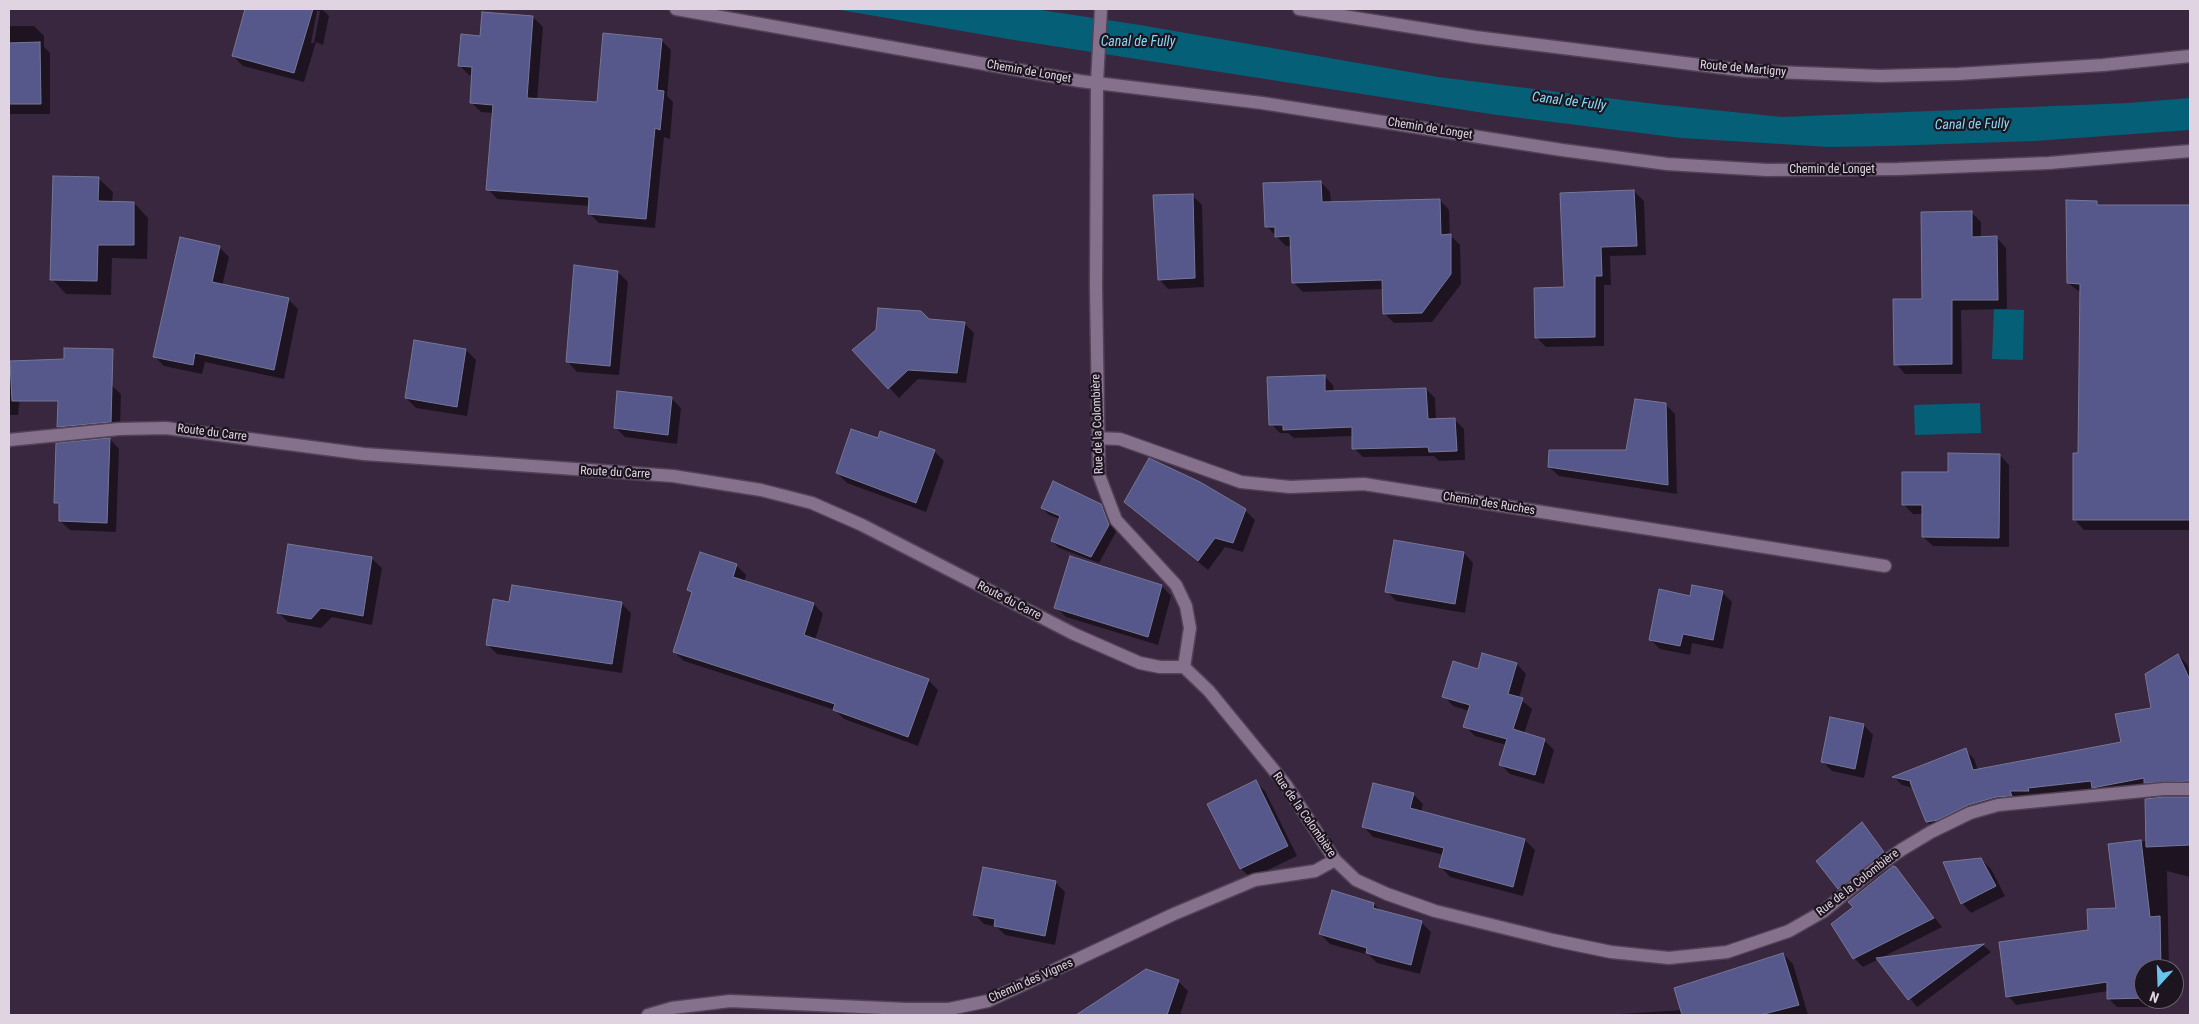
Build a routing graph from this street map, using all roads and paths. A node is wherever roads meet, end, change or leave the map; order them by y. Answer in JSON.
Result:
{"nodes":[{"id":1,"x":676,"y":9,"type":"edge"},
{"id":2,"x":1101,"y":9,"type":"edge"},
{"id":3,"x":1299,"y":9,"type":"edge"},
{"id":4,"x":2190,"y":56,"type":"edge"},
{"id":5,"x":1097,"y":82,"type":"junction"},
{"id":6,"x":2190,"y":151,"type":"edge"},
{"id":7,"x":1097,"y":438,"type":"junction"},
{"id":8,"x":9,"y":440,"type":"edge"},
{"id":9,"x":1885,"y":566,"type":"dead end"},
{"id":10,"x":1184,"y":667,"type":"junction"},
{"id":11,"x":2190,"y":789,"type":"edge"},
{"id":12,"x":1335,"y":860,"type":"junction"},
{"id":13,"x":648,"y":1015,"type":"edge"}],
"edges":[{"from":1,"to":5,"type":"street","name":"Chemin de Longet"},
{"from":2,"to":5,"type":"street","name":"Rue de la Colombière"},
{"from":3,"to":4,"type":"street","name":"Route de Martigny"},
{"from":5,"to":6,"type":"street","name":"Chemin de Longet"},
{"from":5,"to":7,"type":"street","name":"Rue de la Colombière"},
{"from":7,"to":9,"type":"street","name":"Chemin des Ruches"},
{"from":7,"to":10,"type":"street","name":"Rue de la Colombière"},
{"from":8,"to":10,"type":"street","name":"Route du Carre"},
{"from":10,"to":12,"type":"street","name":"Rue de la Colombière"},
{"from":11,"to":12,"type":"street","name":"Rue de la Colombière"},
{"from":12,"to":13,"type":"street","name":"Chemin des Vignes"}]}
